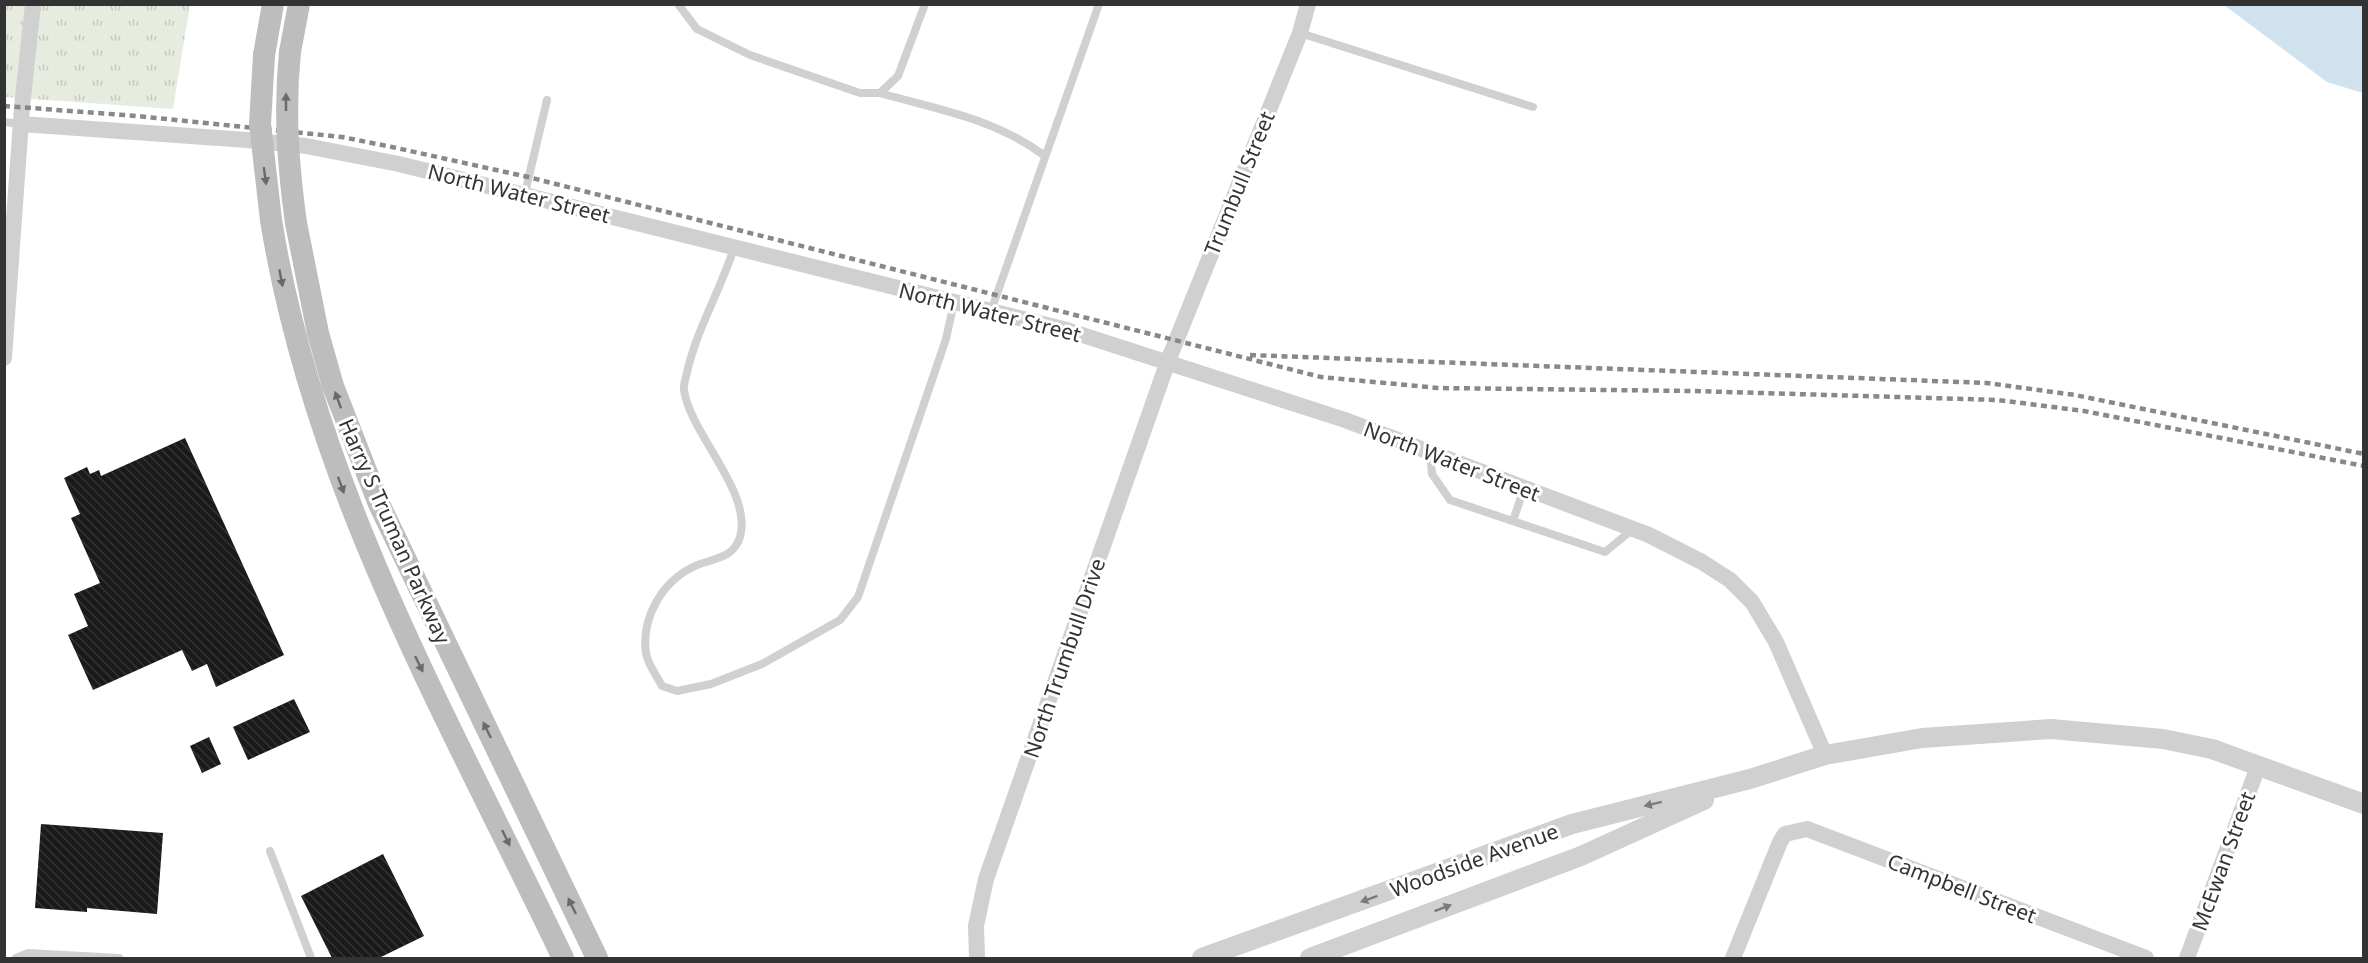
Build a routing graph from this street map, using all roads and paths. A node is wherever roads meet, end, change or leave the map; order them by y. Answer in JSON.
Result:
{"nodes":[{"id":1,"x":33,"y":4,"type":"edge"},
{"id":2,"x":273,"y":4,"type":"edge"},
{"id":3,"x":299,"y":4,"type":"edge"},
{"id":4,"x":678,"y":4,"type":"edge"},
{"id":5,"x":925,"y":4,"type":"edge"},
{"id":6,"x":1099,"y":4,"type":"edge"},
{"id":7,"x":1308,"y":4,"type":"edge"},
{"id":8,"x":1300,"y":33,"type":"junction"},
{"id":9,"x":880,"y":93,"type":"junction"},
{"id":10,"x":547,"y":100,"type":"dead end"},
{"id":11,"x":1533,"y":107,"type":"dead end"},
{"id":12,"x":13,"y":123,"type":"edge"},
{"id":13,"x":1044,"y":156,"type":"junction"},
{"id":14,"x":525,"y":193,"type":"junction"},
{"id":15,"x":734,"y":248,"type":"junction"},
{"id":16,"x":954,"y":302,"type":"junction"},
{"id":17,"x":991,"y":311,"type":"junction"},
{"id":18,"x":4,"y":358,"type":"edge"},
{"id":19,"x":1167,"y":361,"type":"junction"},
{"id":20,"x":1430,"y":452,"type":"junction"},
{"id":21,"x":1524,"y":488,"type":"junction"},
{"id":22,"x":1512,"y":521,"type":"junction"},
{"id":23,"x":1633,"y":529,"type":"junction"},
{"id":24,"x":1825,"y":755,"type":"junction"},
{"id":25,"x":2259,"y":764,"type":"junction"},
{"id":26,"x":1750,"y":779,"type":"junction"},
{"id":27,"x":2364,"y":804,"type":"edge"},
{"id":28,"x":270,"y":851,"type":"dead end"},
{"id":29,"x":15,"y":958,"type":"edge"},
{"id":30,"x":119,"y":958,"type":"edge"},
{"id":31,"x":311,"y":958,"type":"edge"},
{"id":32,"x":563,"y":958,"type":"edge"},
{"id":33,"x":597,"y":958,"type":"edge"},
{"id":34,"x":977,"y":958,"type":"edge"},
{"id":35,"x":1202,"y":958,"type":"edge"},
{"id":36,"x":1310,"y":958,"type":"edge"},
{"id":37,"x":1734,"y":958,"type":"edge"},
{"id":38,"x":2146,"y":958,"type":"edge"},
{"id":39,"x":2187,"y":958,"type":"edge"}],
"edges":[{"from":1,"to":12,"type":"street"},
{"from":2,"to":32,"type":"main road","name":"Harry S Truman Parkway","one_way":true,"bridge":true},
{"from":33,"to":3,"type":"main road","name":"Harry S Truman Parkway","one_way":true,"bridge":true},
{"from":4,"to":9,"type":"lane"},
{"from":5,"to":9,"type":"lane"},
{"from":6,"to":13,"type":"lane"},
{"from":7,"to":8,"type":"street","name":"Trumbull Street"},
{"from":8,"to":11,"type":"lane"},
{"from":8,"to":19,"type":"street","name":"Trumbull Street"},
{"from":9,"to":13,"type":"lane"},
{"from":10,"to":14,"type":"lane"},
{"from":12,"to":14,"type":"street","name":"North Water Street"},
{"from":12,"to":18,"type":"street"},
{"from":13,"to":17,"type":"lane"},
{"from":14,"to":15,"type":"street","name":"North Water Street"},
{"from":15,"to":16,"type":"street","name":"North Water Street"},
{"from":15,"to":16,"type":"lane"},
{"from":16,"to":17,"type":"street","name":"North Water Street"},
{"from":17,"to":19,"type":"street","name":"North Water Street"},
{"from":19,"to":20,"type":"street","name":"North Water Street"},
{"from":19,"to":34,"type":"street","name":"North Trumbull Drive"},
{"from":20,"to":21,"type":"street","name":"North Water Street"},
{"from":20,"to":22,"type":"lane"},
{"from":21,"to":22,"type":"lane"},
{"from":21,"to":23,"type":"street","name":"North Water Street"},
{"from":22,"to":23,"type":"lane"},
{"from":23,"to":24,"type":"street","name":"North Water Street"},
{"from":24,"to":25,"type":"street","name":"Woodside Avenue"},
{"from":24,"to":26,"type":"street","name":"Woodside Avenue"},
{"from":25,"to":27,"type":"street"},
{"from":25,"to":39,"type":"street","name":"McEwan Street"},
{"from":26,"to":35,"type":"street","name":"Woodside Avenue","one_way":true},
{"from":36,"to":26,"type":"street","name":"Woodside Avenue","one_way":true},
{"from":28,"to":31,"type":"lane"},
{"from":29,"to":30,"type":"lane"},
{"from":37,"to":38,"type":"street","name":"Campbell Street"}]}
